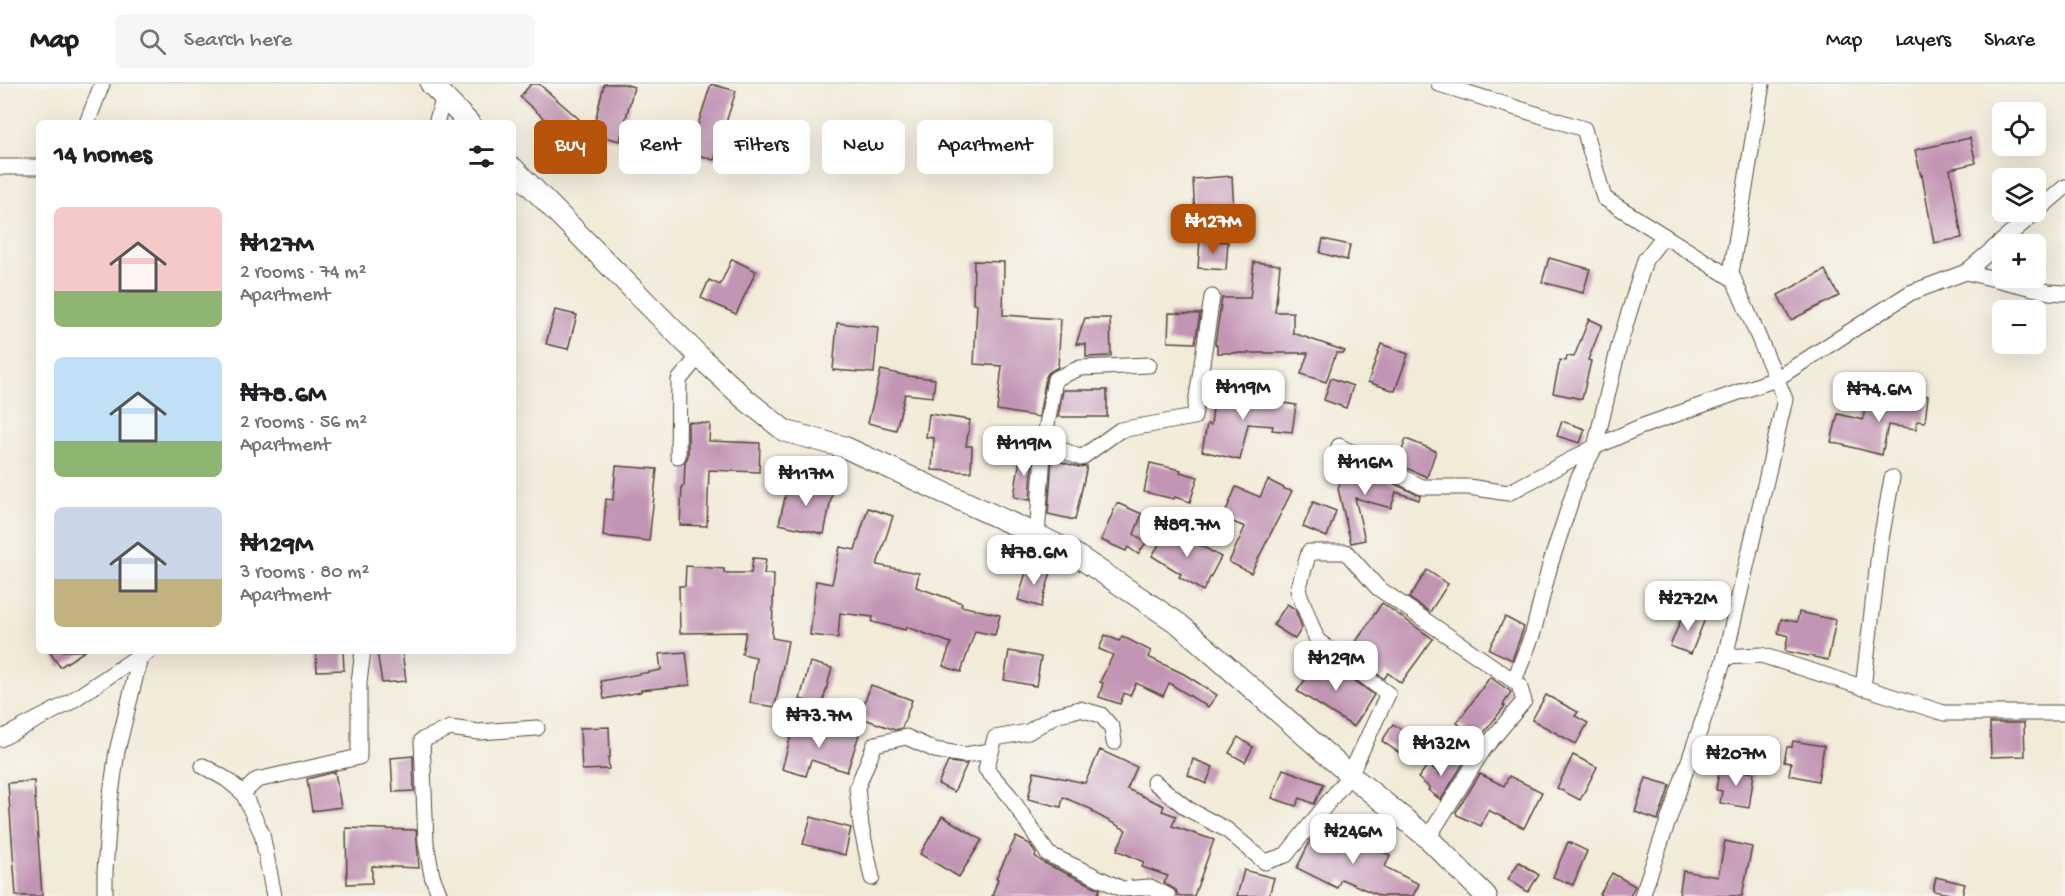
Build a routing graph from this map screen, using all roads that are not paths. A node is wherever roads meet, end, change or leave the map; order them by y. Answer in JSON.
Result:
{"nodes":[{"id":1,"x":102,"y":84,"type":"edge"},
{"id":2,"x":1439,"y":84,"type":"edge"},
{"id":3,"x":1762,"y":84,"type":"edge"},
{"id":4,"x":438,"y":91,"type":"edge"},
{"id":5,"x":88,"y":120,"type":"edge"},
{"id":6,"x":436,"y":120,"type":"edge"},
{"id":7,"x":466,"y":120,"type":"edge"},
{"id":8,"x":0,"y":167,"type":"edge"},
{"id":9,"x":36,"y":167,"type":"edge"},
{"id":10,"x":516,"y":171,"type":"edge"},
{"id":11,"x":2065,"y":187,"type":"edge"},
{"id":12,"x":1664,"y":236,"type":"junction"},
{"id":13,"x":1966,"y":272,"type":"junction"},
{"id":14,"x":1733,"y":279,"type":"junction"},
{"id":15,"x":2065,"y":293,"type":"edge"},
{"id":16,"x":1212,"y":297,"type":"dead end"},
{"id":17,"x":699,"y":356,"type":"junction"},
{"id":18,"x":1149,"y":365,"type":"dead end"},
{"id":19,"x":1776,"y":379,"type":"junction"},
{"id":20,"x":1044,"y":442,"type":"junction"},
{"id":21,"x":1340,"y":446,"type":"dead end"},
{"id":22,"x":1595,"y":447,"type":"junction"},
{"id":23,"x":678,"y":456,"type":"dead end"},
{"id":24,"x":1892,"y":478,"type":"dead end"},
{"id":25,"x":1037,"y":535,"type":"junction"},
{"id":26,"x":142,"y":654,"type":"edge"},
{"id":27,"x":144,"y":654,"type":"edge"},
{"id":28,"x":363,"y":654,"type":"edge"},
{"id":29,"x":1725,"y":657,"type":"junction"},
{"id":30,"x":1514,"y":681,"type":"junction"},
{"id":31,"x":1863,"y":688,"type":"junction"},
{"id":32,"x":2065,"y":713,"type":"edge"},
{"id":33,"x":537,"y":728,"type":"dead end"},
{"id":34,"x":0,"y":739,"type":"edge"},
{"id":35,"x":1114,"y":742,"type":"dead end"},
{"id":36,"x":991,"y":751,"type":"junction"},
{"id":37,"x":203,"y":766,"type":"dead end"},
{"id":38,"x":1350,"y":775,"type":"junction"},
{"id":39,"x":1154,"y":782,"type":"dead end"},
{"id":40,"x":243,"y":793,"type":"junction"},
{"id":41,"x":1428,"y":838,"type":"junction"},
{"id":42,"x":872,"y":878,"type":"dead end"},
{"id":43,"x":1469,"y":888,"type":"edge"},
{"id":44,"x":105,"y":896,"type":"edge"},
{"id":45,"x":274,"y":896,"type":"edge"},
{"id":46,"x":440,"y":896,"type":"edge"},
{"id":47,"x":1168,"y":896,"type":"edge"},
{"id":48,"x":1486,"y":896,"type":"edge"},
{"id":49,"x":1642,"y":896,"type":"edge"}],
"edges":[{"from":1,"to":5,"type":"street"},
{"from":2,"to":12,"type":"street"},
{"from":3,"to":14,"type":"street"},
{"from":4,"to":6,"type":"street"},
{"from":4,"to":7,"type":"main road"},
{"from":8,"to":9,"type":"street"},
{"from":10,"to":17,"type":"main road"},
{"from":11,"to":13,"type":"street"},
{"from":12,"to":14,"type":"street"},
{"from":12,"to":22,"type":"street"},
{"from":13,"to":15,"type":"street"},
{"from":13,"to":19,"type":"street"},
{"from":14,"to":19,"type":"street"},
{"from":16,"to":20,"type":"street"},
{"from":17,"to":23,"type":"street"},
{"from":17,"to":25,"type":"main road"},
{"from":18,"to":20,"type":"street"},
{"from":19,"to":22,"type":"street"},
{"from":19,"to":29,"type":"street"},
{"from":20,"to":25,"type":"street"},
{"from":21,"to":22,"type":"street"},
{"from":22,"to":30,"type":"street"},
{"from":24,"to":31,"type":"street"},
{"from":25,"to":38,"type":"main road"},
{"from":26,"to":34,"type":"street"},
{"from":27,"to":44,"type":"street"},
{"from":28,"to":40,"type":"street"},
{"from":29,"to":31,"type":"street"},
{"from":29,"to":49,"type":"street"},
{"from":30,"to":38,"type":"street"},
{"from":30,"to":41,"type":"street"},
{"from":31,"to":32,"type":"street"},
{"from":33,"to":46,"type":"street"},
{"from":35,"to":36,"type":"street"},
{"from":36,"to":42,"type":"street"},
{"from":36,"to":47,"type":"street"},
{"from":37,"to":40,"type":"street"},
{"from":38,"to":39,"type":"street"},
{"from":38,"to":41,"type":"main road"},
{"from":40,"to":45,"type":"street"},
{"from":41,"to":43,"type":"main road"},
{"from":43,"to":48,"type":"main road"}]}
